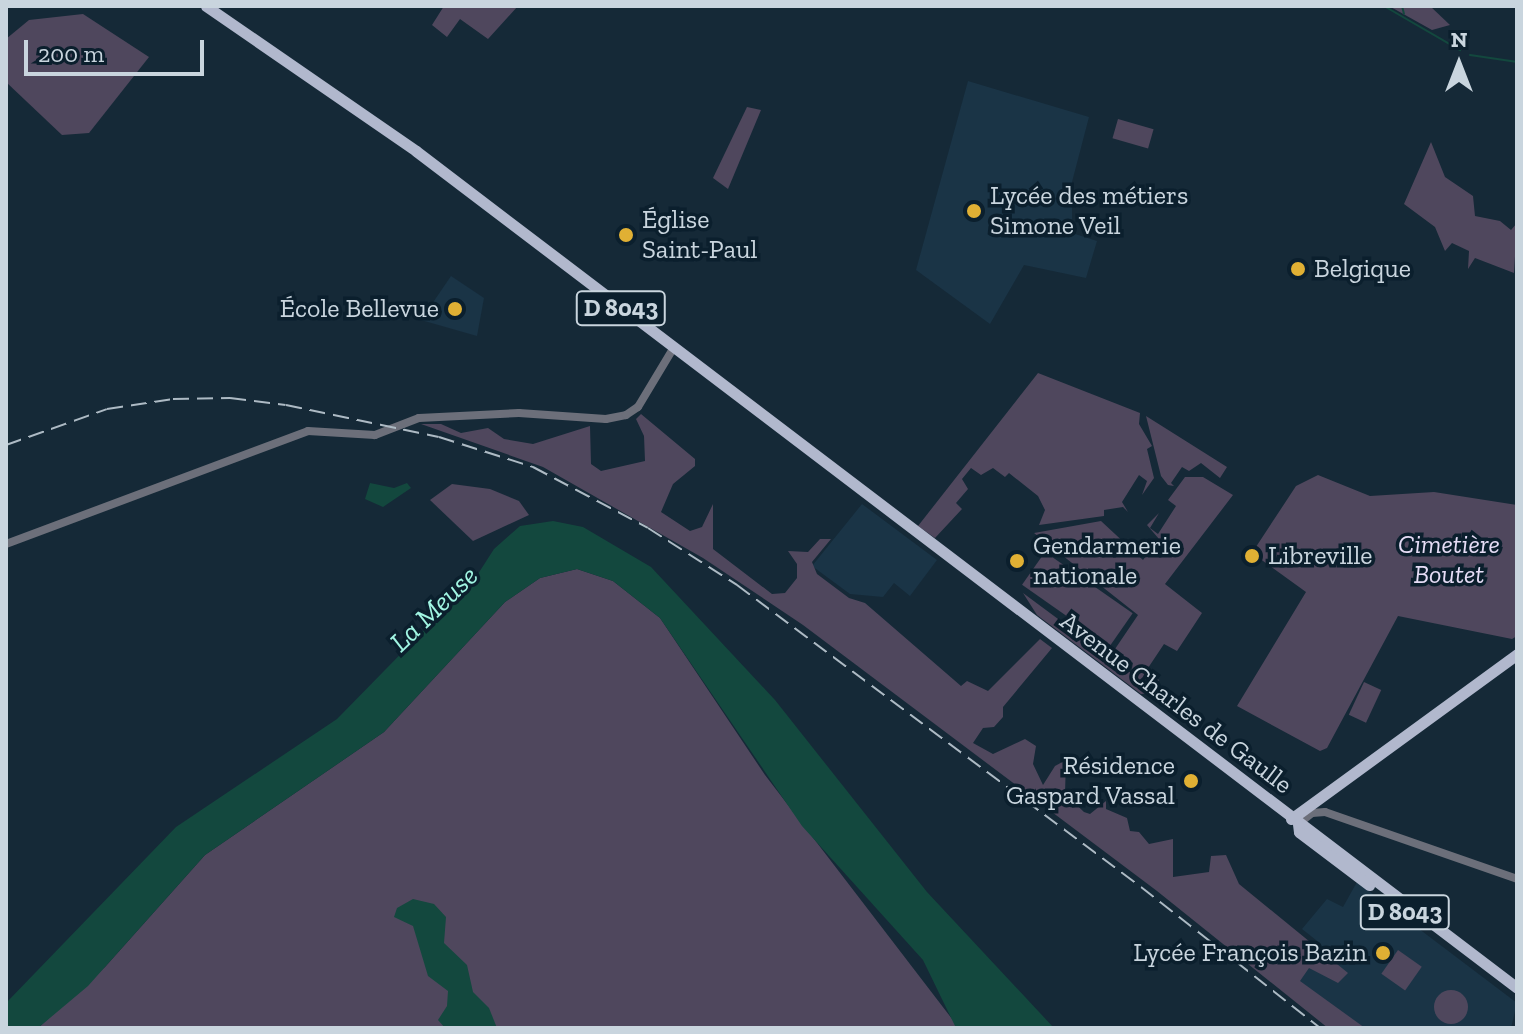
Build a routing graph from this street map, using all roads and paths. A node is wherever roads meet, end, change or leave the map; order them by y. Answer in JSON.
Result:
{"nodes":[{"id":1,"x":206,"y":6,"type":"edge"},
{"id":2,"x":674,"y":347,"type":"junction"},
{"id":3,"x":6,"y":544,"type":"edge"},
{"id":4,"x":1517,"y":654,"type":"edge"},
{"id":5,"x":1334,"y":789,"type":"junction"},
{"id":6,"x":1325,"y":812,"type":"junction"},
{"id":7,"x":1295,"y":822,"type":"junction"},
{"id":8,"x":1364,"y":875,"type":"junction"},
{"id":9,"x":1517,"y":879,"type":"edge"},
{"id":10,"x":1517,"y":988,"type":"edge"},
{"id":11,"x":1517,"y":996,"type":"edge"}],
"edges":[{"from":1,"to":2,"type":"main road","number":"D 8043"},
{"from":2,"to":3,"type":"street"},
{"from":2,"to":7,"type":"main road","name":"Avenue Charles de Gaulle","number":"D 8043"},
{"from":4,"to":5,"type":"main road"},
{"from":5,"to":6,"type":"street"},
{"from":5,"to":7,"type":"main road"},
{"from":6,"to":7,"type":"street"},
{"from":6,"to":9,"type":"street"},
{"from":7,"to":8,"type":"main road","name":"Avenue Charles de Gaulle","number":"D 8043"},
{"from":8,"to":10,"type":"main road","name":"Avenue Charles de Gaulle","number":"D 8043"},
{"from":8,"to":11,"type":"main road","name":"Avenue Charles de Gaulle","number":"D 8043"}]}
